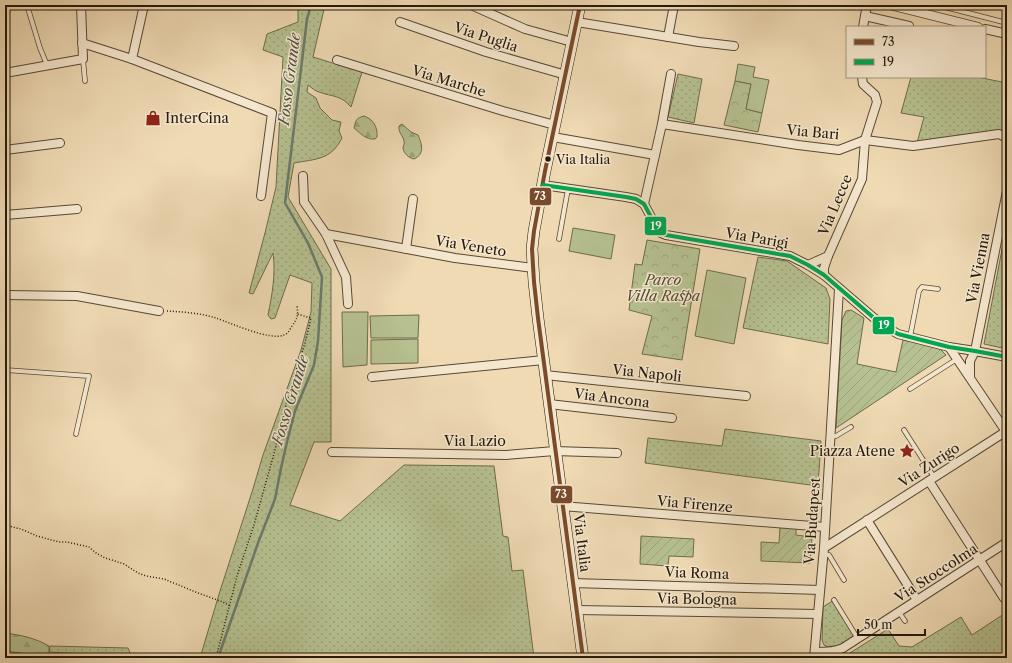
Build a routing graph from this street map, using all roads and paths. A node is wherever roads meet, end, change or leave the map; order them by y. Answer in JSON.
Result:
{"nodes":[{"id":1,"x":27,"y":5,"type":"edge"},
{"id":2,"x":81,"y":5,"type":"edge"},
{"id":3,"x":144,"y":5,"type":"edge"},
{"id":4,"x":470,"y":5,"type":"edge"},
{"id":5,"x":580,"y":5,"type":"edge"},
{"id":6,"x":674,"y":5,"type":"edge"},
{"id":7,"x":867,"y":5,"type":"edge"},
{"id":8,"x":890,"y":5,"type":"edge"},
{"id":9,"x":937,"y":5,"type":"edge"},
{"id":10,"x":865,"y":16,"type":"junction"},
{"id":11,"x":400,"y":22,"type":"dead end"},
{"id":12,"x":577,"y":22,"type":"junction"},
{"id":13,"x":1007,"y":23,"type":"edge"},
{"id":14,"x":863,"y":26,"type":"edge"},
{"id":15,"x":909,"y":26,"type":"dead end"},
{"id":16,"x":974,"y":26,"type":"edge"},
{"id":17,"x":986,"y":29,"type":"edge"},
{"id":18,"x":1007,"y":34,"type":"edge"},
{"id":19,"x":668,"y":37,"type":"junction"},
{"id":20,"x":572,"y":42,"type":"junction"},
{"id":21,"x":82,"y":43,"type":"junction"},
{"id":22,"x":734,"y":46,"type":"dead end"},
{"id":23,"x":83,"y":58,"type":"junction"},
{"id":24,"x":132,"y":59,"type":"junction"},
{"id":25,"x":337,"y":60,"type":"dead end"},
{"id":26,"x":47,"y":65,"type":"junction"},
{"id":27,"x":5,"y":73,"type":"edge"},
{"id":28,"x":671,"y":74,"type":"dead end"},
{"id":29,"x":566,"y":75,"type":"junction"},
{"id":30,"x":862,"y":78,"type":"edge"},
{"id":31,"x":85,"y":80,"type":"dead end"},
{"id":32,"x":662,"y":124,"type":"junction"},
{"id":33,"x":555,"y":125,"type":"junction"},
{"id":34,"x":553,"y":137,"type":"junction"},
{"id":35,"x":1007,"y":138,"type":"edge"},
{"id":36,"x":865,"y":140,"type":"junction"},
{"id":37,"x":60,"y":144,"type":"dead end"},
{"id":38,"x":5,"y":150,"type":"edge"},
{"id":39,"x":655,"y":155,"type":"junction"},
{"id":40,"x":303,"y":176,"type":"dead end"},
{"id":41,"x":543,"y":185,"type":"junction"},
{"id":42,"x":568,"y":189,"type":"junction"},
{"id":43,"x":1007,"y":194,"type":"edge"},
{"id":44,"x":261,"y":196,"type":"dead end"},
{"id":45,"x":413,"y":199,"type":"dead end"},
{"id":46,"x":644,"y":204,"type":"junction"},
{"id":47,"x":77,"y":209,"type":"dead end"},
{"id":48,"x":5,"y":216,"type":"edge"},
{"id":49,"x":326,"y":234,"type":"junction"},
{"id":50,"x":560,"y":238,"type":"dead end"},
{"id":51,"x":406,"y":249,"type":"junction"},
{"id":52,"x":828,"y":256,"type":"junction"},
{"id":53,"x":808,"y":265,"type":"junction"},
{"id":54,"x":533,"y":268,"type":"junction"},
{"id":55,"x":824,"y":275,"type":"junction"},
{"id":56,"x":840,"y":289,"type":"junction"},
{"id":57,"x":938,"y":289,"type":"dead end"},
{"id":58,"x":5,"y":295,"type":"edge"},
{"id":59,"x":348,"y":304,"type":"dead end"},
{"id":60,"x":297,"y":306,"type":"dead end"},
{"id":61,"x":159,"y":311,"type":"joint"},
{"id":62,"x":297,"y":314,"type":"junction"},
{"id":63,"x":910,"y":337,"type":"junction"},
{"id":64,"x":950,"y":347,"type":"junction"},
{"id":65,"x":975,"y":351,"type":"junction"},
{"id":66,"x":1007,"y":357,"type":"edge"},
{"id":67,"x":958,"y":359,"type":"junction"},
{"id":68,"x":544,"y":360,"type":"junction"},
{"id":69,"x":5,"y":370,"type":"edge"},
{"id":70,"x":546,"y":375,"type":"junction"},
{"id":71,"x":372,"y":377,"type":"dead end"},
{"id":72,"x":970,"y":377,"type":"junction"},
{"id":73,"x":910,"y":389,"type":"dead end"},
{"id":74,"x":746,"y":396,"type":"dead end"},
{"id":75,"x":549,"y":404,"type":"junction"},
{"id":76,"x":672,"y":418,"type":"dead end"},
{"id":77,"x":851,"y":427,"type":"dead end"},
{"id":78,"x":904,"y":430,"type":"dead end"},
{"id":79,"x":1006,"y":433,"type":"edge"},
{"id":80,"x":76,"y":434,"type":"dead end"},
{"id":81,"x":831,"y":437,"type":"junction"},
{"id":82,"x":555,"y":451,"type":"junction"},
{"id":83,"x":332,"y":452,"type":"dead end"},
{"id":84,"x":617,"y":453,"type":"dead end"},
{"id":85,"x":932,"y":479,"type":"junction"},
{"id":86,"x":562,"y":506,"type":"junction"},
{"id":87,"x":867,"y":520,"type":"junction"},
{"id":88,"x":5,"y":525,"type":"edge"},
{"id":89,"x":825,"y":527,"type":"junction"},
{"id":90,"x":1007,"y":542,"type":"edge"},
{"id":91,"x":824,"y":551,"type":"junction"},
{"id":92,"x":980,"y":560,"type":"junction"},
{"id":93,"x":844,"y":580,"type":"dead end"},
{"id":94,"x":572,"y":583,"type":"junction"},
{"id":95,"x":820,"y":590,"type":"junction"},
{"id":96,"x":1004,"y":598,"type":"dead end"},
{"id":97,"x":834,"y":600,"type":"dead end"},
{"id":98,"x":917,"y":600,"type":"junction"},
{"id":99,"x":230,"y":606,"type":"junction"},
{"id":100,"x":576,"y":610,"type":"junction"},
{"id":101,"x":899,"y":612,"type":"junction"},
{"id":102,"x":818,"y":614,"type":"junction"},
{"id":103,"x":905,"y":621,"type":"dead end"},
{"id":104,"x":858,"y":639,"type":"junction"},
{"id":105,"x":814,"y":655,"type":"edge"},
{"id":106,"x":216,"y":658,"type":"edge"},
{"id":107,"x":583,"y":658,"type":"edge"}],
"edges":[{"from":1,"to":26,"type":"lane"},
{"from":2,"to":21,"type":"street"},
{"from":3,"to":24,"type":"street"},
{"from":4,"to":20,"type":"street"},
{"from":5,"to":12,"type":"main road","name":"Via Italia"},
{"from":6,"to":19,"type":"street"},
{"from":7,"to":10,"type":"street"},
{"from":8,"to":16,"type":"street"},
{"from":9,"to":13,"type":"lane"},
{"from":10,"to":14,"type":"street"},
{"from":10,"to":15,"type":"street"},
{"from":11,"to":29,"type":"street","name":"Via Puglia"},
{"from":12,"to":19,"type":"street"},
{"from":12,"to":20,"type":"main road","name":"Via Italia"},
{"from":17,"to":18,"type":"street"},
{"from":19,"to":22,"type":"street"},
{"from":20,"to":29,"type":"main road","name":"Via Italia"},
{"from":21,"to":23,"type":"street"},
{"from":21,"to":24,"type":"street"},
{"from":23,"to":26,"type":"street"},
{"from":23,"to":31,"type":"lane"},
{"from":24,"to":44,"type":"street"},
{"from":25,"to":33,"type":"street","name":"Via Marche"},
{"from":26,"to":27,"type":"street"},
{"from":28,"to":32,"type":"street"},
{"from":29,"to":33,"type":"main road","name":"Via Italia"},
{"from":30,"to":36,"type":"street","name":"Via Lecce"},
{"from":32,"to":36,"type":"street","name":"Via Bari"},
{"from":32,"to":39,"type":"street"},
{"from":33,"to":34,"type":"main road","name":"Via Italia"},
{"from":34,"to":39,"type":"street"},
{"from":34,"to":41,"type":"main road","name":"Via Italia"},
{"from":35,"to":36,"type":"street","name":"Via Bari"},
{"from":36,"to":52,"type":"street","name":"Via Lecce"},
{"from":37,"to":38,"type":"street"},
{"from":39,"to":46,"type":"street"},
{"from":40,"to":49,"type":"street"},
{"from":41,"to":42,"type":"street"},
{"from":41,"to":54,"type":"main road","name":"Via Italia"},
{"from":42,"to":46,"type":"street"},
{"from":42,"to":50,"type":"lane"},
{"from":43,"to":65,"type":"street","name":"Via Vienna"},
{"from":45,"to":51,"type":"street"},
{"from":46,"to":53,"type":"street","name":"Via Parigi"},
{"from":47,"to":48,"type":"street"},
{"from":49,"to":51,"type":"street","name":"Via Veneto"},
{"from":49,"to":59,"type":"street"},
{"from":51,"to":54,"type":"street","name":"Via Veneto"},
{"from":52,"to":53,"type":"street","name":"Via Lecce"},
{"from":52,"to":55,"type":"street","name":"Via Lecce"},
{"from":53,"to":55,"type":"street","name":"Via Parigi"},
{"from":54,"to":68,"type":"main road","name":"Via Italia"},
{"from":55,"to":56,"type":"street","name":"Via Parigi"},
{"from":56,"to":63,"type":"street","name":"Via Parigi"},
{"from":56,"to":81,"type":"street","name":"Via Budapest"},
{"from":57,"to":63,"type":"lane"},
{"from":58,"to":61,"type":"street"},
{"from":60,"to":62,"type":"path"},
{"from":61,"to":62,"type":"path"},
{"from":62,"to":99,"type":"path"},
{"from":63,"to":64,"type":"street","name":"Via Parigi"},
{"from":64,"to":65,"type":"street","name":"Via Parigi"},
{"from":64,"to":67,"type":"street"},
{"from":65,"to":66,"type":"street","name":"Via Parigi"},
{"from":65,"to":72,"type":"street","name":"Via Vienna"},
{"from":67,"to":72,"type":"street"},
{"from":67,"to":73,"type":"lane"},
{"from":68,"to":70,"type":"main road","name":"Via Italia"},
{"from":68,"to":71,"type":"street"},
{"from":69,"to":80,"type":"lane"},
{"from":70,"to":74,"type":"street","name":"Via Napoli"},
{"from":70,"to":75,"type":"main road","name":"Via Italia"},
{"from":72,"to":79,"type":"street"},
{"from":75,"to":76,"type":"street","name":"Via Ancona"},
{"from":75,"to":82,"type":"main road","name":"Via Italia"},
{"from":77,"to":81,"type":"lane"},
{"from":78,"to":85,"type":"lane"},
{"from":79,"to":85,"type":"street","name":"Via Zurigo"},
{"from":81,"to":89,"type":"street","name":"Via Budapest"},
{"from":82,"to":83,"type":"street","name":"Via Lazio"},
{"from":82,"to":84,"type":"street","name":"Via Lazio"},
{"from":82,"to":86,"type":"main road","name":"Via Italia"},
{"from":85,"to":87,"type":"street","name":"Via Zurigo"},
{"from":85,"to":92,"type":"street"},
{"from":86,"to":89,"type":"street","name":"Via Firenze"},
{"from":86,"to":94,"type":"main road","name":"Via Italia"},
{"from":87,"to":91,"type":"street","name":"Via Zurigo"},
{"from":87,"to":98,"type":"street"},
{"from":88,"to":99,"type":"path"},
{"from":89,"to":91,"type":"street","name":"Via Budapest"},
{"from":90,"to":92,"type":"street","name":"Via Stoccolma"},
{"from":91,"to":93,"type":"lane"},
{"from":91,"to":95,"type":"street","name":"Via Budapest"},
{"from":92,"to":96,"type":"street"},
{"from":92,"to":98,"type":"street","name":"Via Stoccolma"},
{"from":94,"to":95,"type":"street","name":"Via Roma"},
{"from":94,"to":100,"type":"main road","name":"Via Italia"},
{"from":95,"to":102,"type":"street","name":"Via Budapest"},
{"from":97,"to":104,"type":"lane"},
{"from":98,"to":101,"type":"street","name":"Via Stoccolma"},
{"from":99,"to":106,"type":"path"},
{"from":100,"to":102,"type":"street","name":"Via Bologna"},
{"from":100,"to":107,"type":"main road","name":"Via Italia"},
{"from":101,"to":103,"type":"lane"},
{"from":101,"to":104,"type":"street","name":"Via Stoccolma"},
{"from":102,"to":105,"type":"street","name":"Via Budapest"},
{"from":104,"to":105,"type":"street","name":"Via Stoccolma"}]}
